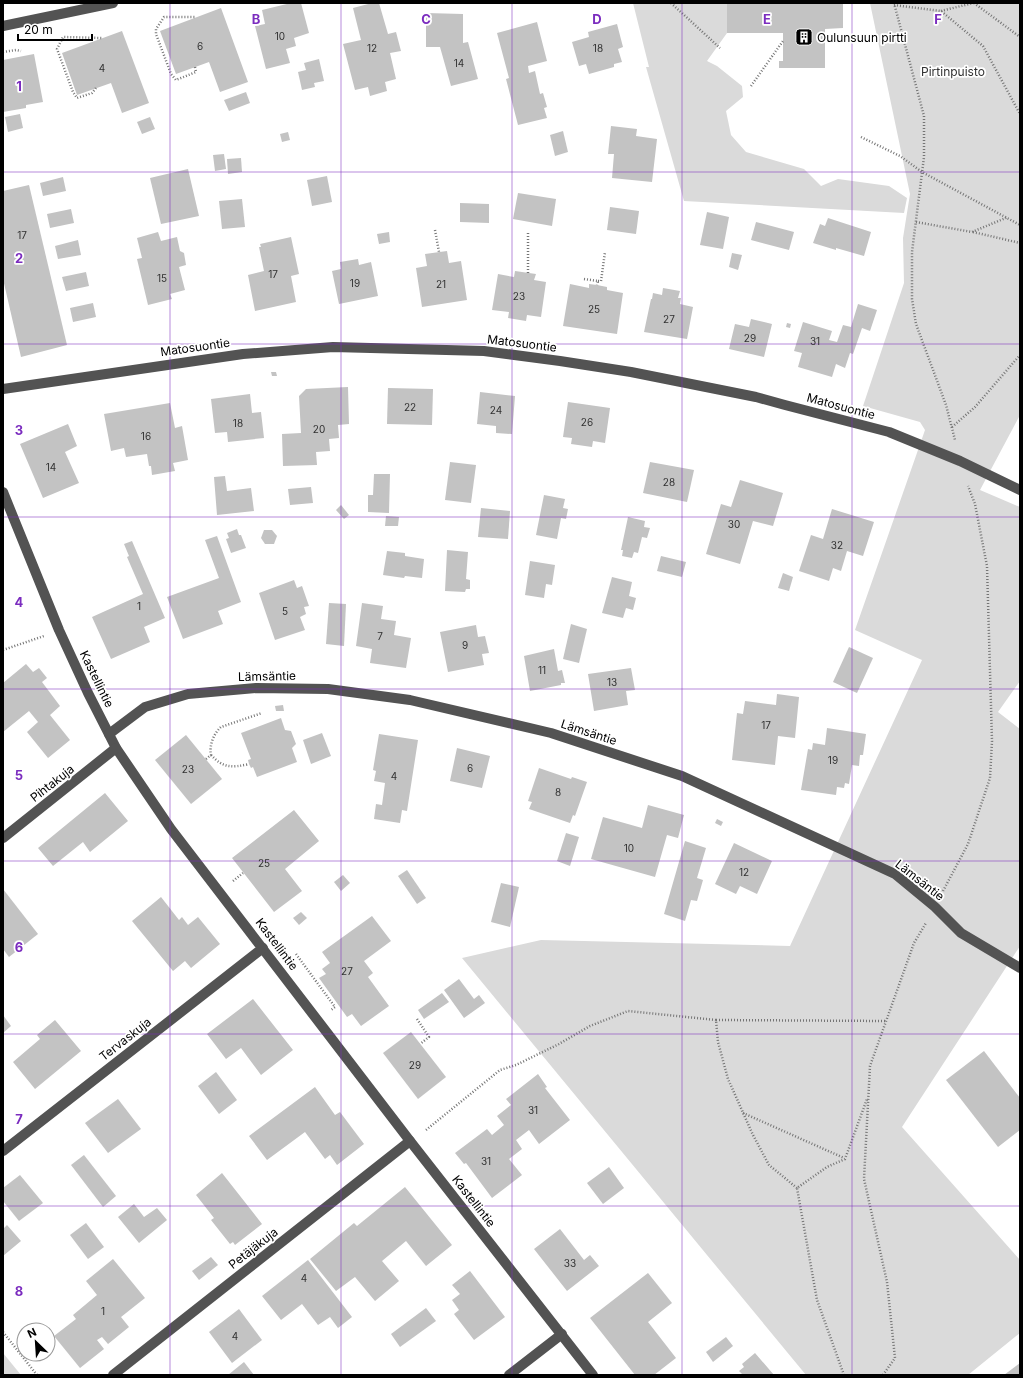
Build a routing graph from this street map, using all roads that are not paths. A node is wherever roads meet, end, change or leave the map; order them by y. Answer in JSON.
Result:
{"nodes":[{"id":1,"x":113,"y":3,"type":"edge"},
{"id":2,"x":3,"y":26,"type":"edge"},
{"id":3,"x":3,"y":389,"type":"edge"},
{"id":4,"x":1020,"y":490,"type":"edge"},
{"id":5,"x":3,"y":492,"type":"edge"},
{"id":6,"x":109,"y":734,"type":"junction"},
{"id":7,"x":116,"y":748,"type":"junction"},
{"id":8,"x":3,"y":838,"type":"edge"},
{"id":9,"x":263,"y":948,"type":"junction"},
{"id":10,"x":1020,"y":968,"type":"edge"},
{"id":11,"x":410,"y":1141,"type":"junction"},
{"id":12,"x":3,"y":1151,"type":"edge"},
{"id":13,"x":562,"y":1334,"type":"junction"},
{"id":14,"x":113,"y":1375,"type":"edge"},
{"id":15,"x":509,"y":1375,"type":"edge"},
{"id":16,"x":593,"y":1375,"type":"edge"}],
"edges":[{"from":1,"to":2,"type":"street"},
{"from":3,"to":4,"type":"street","name":"Matosuontie"},
{"from":5,"to":6,"type":"street","name":"Kastellintie"},
{"from":6,"to":7,"type":"street","name":"Kastellintie"},
{"from":6,"to":10,"type":"street","name":"Lämsäntie"},
{"from":7,"to":8,"type":"street","name":"Pihtakuja"},
{"from":7,"to":9,"type":"street","name":"Kastellintie"},
{"from":9,"to":11,"type":"street","name":"Kastellintie"},
{"from":9,"to":12,"type":"street","name":"Tervaskuja"},
{"from":11,"to":13,"type":"street","name":"Kastellintie"},
{"from":11,"to":14,"type":"street","name":"Petäjäkuja"},
{"from":13,"to":15,"type":"street"},
{"from":13,"to":16,"type":"street","name":"Kastellintie"}]}
